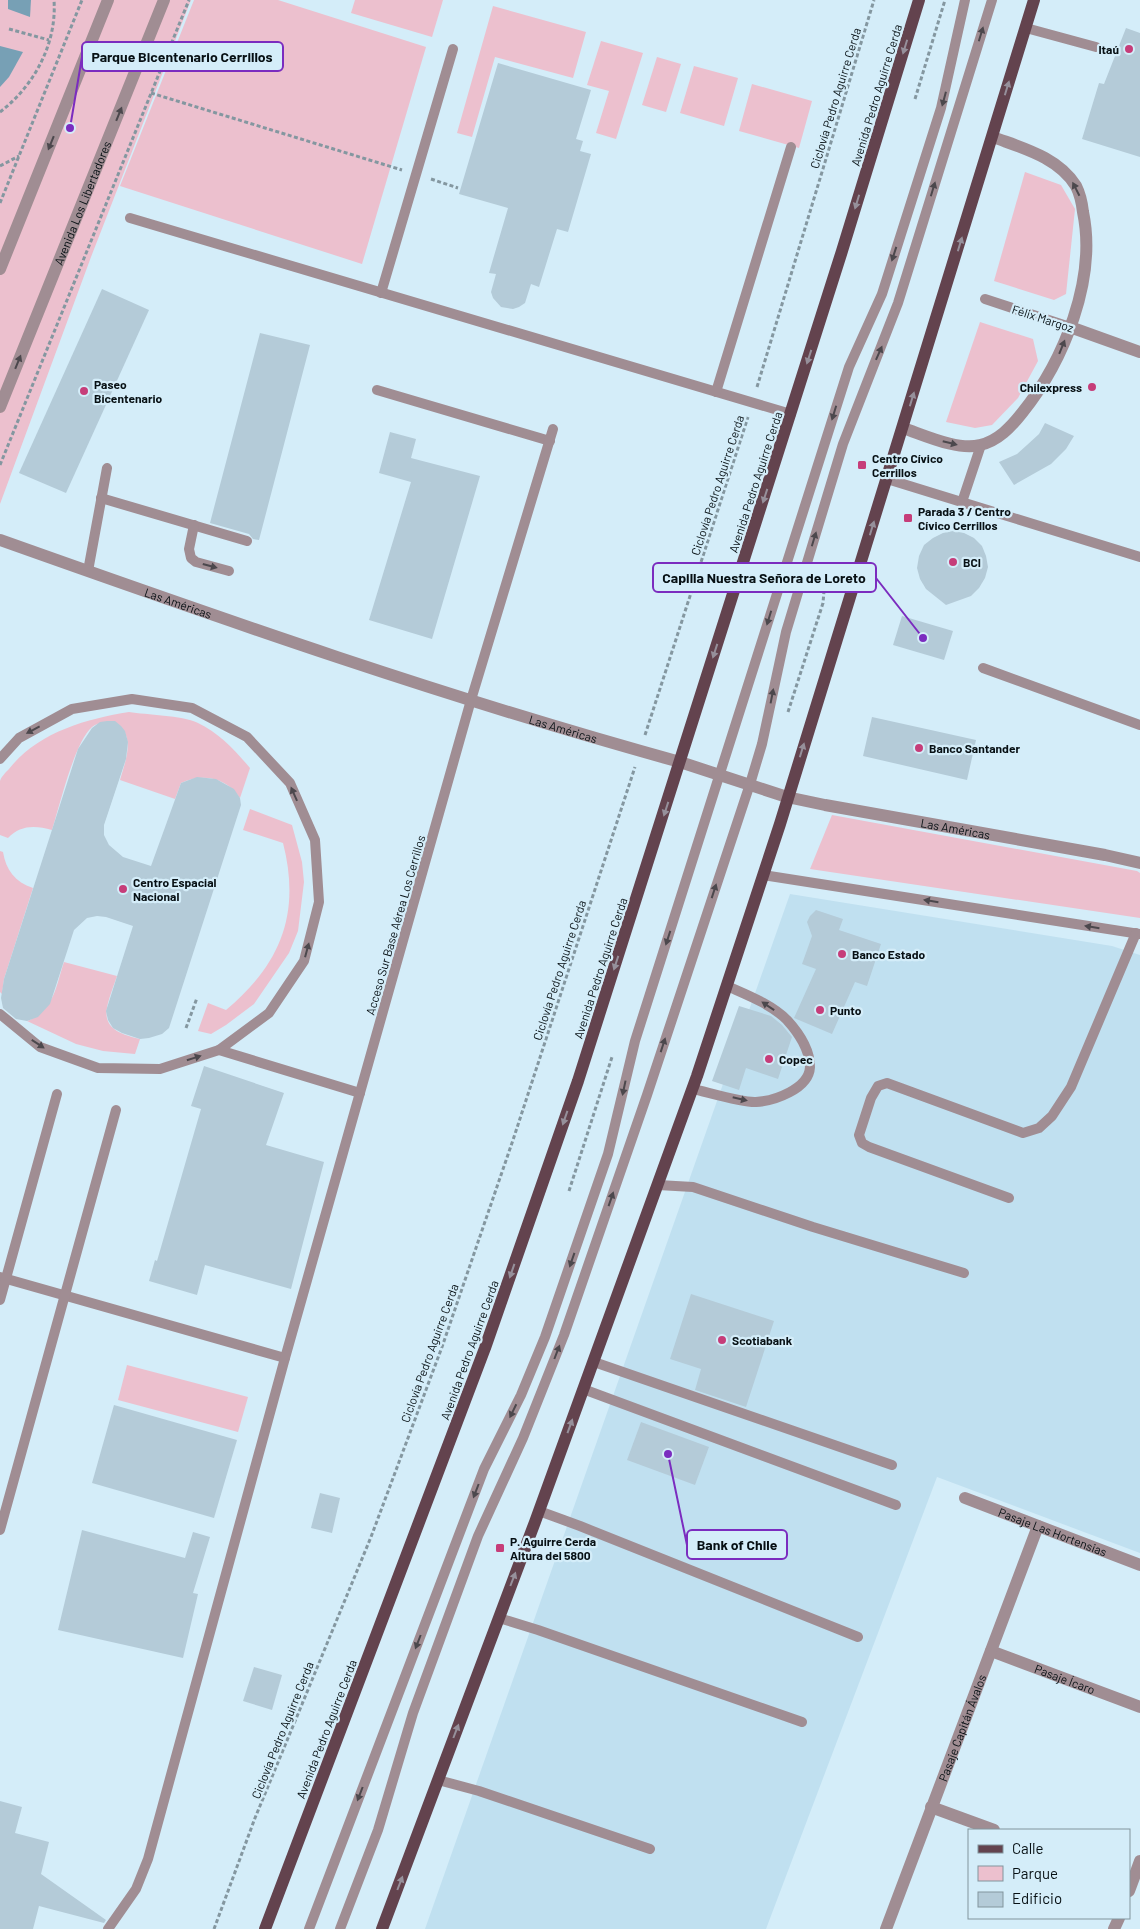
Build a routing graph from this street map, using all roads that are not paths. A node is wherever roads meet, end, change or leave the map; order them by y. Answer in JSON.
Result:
{"nodes":[{"id":1,"x":108,"y":0,"type":"edge"},
{"id":2,"x":164,"y":0,"type":"edge"},
{"id":3,"x":919,"y":0,"type":"edge"},
{"id":4,"x":965,"y":0,"type":"edge"},
{"id":5,"x":992,"y":0,"type":"edge"},
{"id":6,"x":1034,"y":0,"type":"edge"},
{"id":7,"x":1026,"y":28,"type":"junction"},
{"id":8,"x":1096,"y":47,"type":"dead end"},
{"id":9,"x":453,"y":49,"type":"dead end"},
{"id":10,"x":992,"y":137,"type":"junction"},
{"id":11,"x":791,"y":147,"type":"dead end"},
{"id":12,"x":130,"y":218,"type":"dead end"},
{"id":13,"x":0,"y":269,"type":"edge"},
{"id":14,"x":381,"y":293,"type":"junction"},
{"id":15,"x":985,"y":299,"type":"dead end"},
{"id":16,"x":1070,"y":327,"type":"junction"},
{"id":17,"x":1140,"y":352,"type":"edge"},
{"id":18,"x":377,"y":390,"type":"dead end"},
{"id":19,"x":716,"y":392,"type":"junction"},
{"id":20,"x":0,"y":407,"type":"edge"},
{"id":21,"x":791,"y":414,"type":"junction"},
{"id":22,"x":903,"y":428,"type":"junction"},
{"id":23,"x":554,"y":430,"type":"dead end"},
{"id":24,"x":550,"y":440,"type":"junction"},
{"id":25,"x":981,"y":445,"type":"junction"},
{"id":26,"x":107,"y":468,"type":"dead end"},
{"id":27,"x":888,"y":479,"type":"junction"},
{"id":28,"x":102,"y":498,"type":"junction"},
{"id":29,"x":962,"y":502,"type":"junction"},
{"id":30,"x":194,"y":525,"type":"junction"},
{"id":31,"x":0,"y":540,"type":"edge"},
{"id":32,"x":247,"y":541,"type":"dead end"},
{"id":33,"x":1140,"y":557,"type":"edge"},
{"id":34,"x":88,"y":571,"type":"junction"},
{"id":35,"x":229,"y":571,"type":"dead end"},
{"id":36,"x":983,"y":668,"type":"dead end"},
{"id":37,"x":471,"y":700,"type":"junction"},
{"id":38,"x":1140,"y":724,"type":"edge"},
{"id":39,"x":0,"y":758,"type":"edge"},
{"id":40,"x":680,"y":762,"type":"junction"},
{"id":41,"x":720,"y":775,"type":"junction"},
{"id":42,"x":750,"y":784,"type":"junction"},
{"id":43,"x":788,"y":797,"type":"junction"},
{"id":44,"x":1140,"y":863,"type":"edge"},
{"id":45,"x":763,"y":875,"type":"junction"},
{"id":46,"x":1138,"y":934,"type":"edge"},
{"id":47,"x":727,"y":986,"type":"junction"},
{"id":48,"x":0,"y":1014,"type":"edge"},
{"id":49,"x":219,"y":1050,"type":"junction"},
{"id":50,"x":692,"y":1089,"type":"junction"},
{"id":51,"x":360,"y":1093,"type":"junction"},
{"id":52,"x":57,"y":1094,"type":"dead end"},
{"id":53,"x":116,"y":1110,"type":"dead end"},
{"id":54,"x":658,"y":1186,"type":"junction"},
{"id":55,"x":1009,"y":1198,"type":"dead end"},
{"id":56,"x":964,"y":1273,"type":"dead end"},
{"id":57,"x":3,"y":1277,"type":"edge"},
{"id":58,"x":65,"y":1295,"type":"junction"},
{"id":59,"x":0,"y":1300,"type":"edge"},
{"id":60,"x":285,"y":1358,"type":"junction"},
{"id":61,"x":594,"y":1362,"type":"junction"},
{"id":62,"x":583,"y":1389,"type":"junction"},
{"id":63,"x":892,"y":1465,"type":"dead end"},
{"id":64,"x":965,"y":1498,"type":"dead end"},
{"id":65,"x":896,"y":1505,"type":"dead end"},
{"id":66,"x":539,"y":1511,"type":"junction"},
{"id":67,"x":1038,"y":1526,"type":"junction"},
{"id":68,"x":0,"y":1530,"type":"edge"},
{"id":69,"x":1140,"y":1565,"type":"edge"},
{"id":70,"x":499,"y":1618,"type":"junction"},
{"id":71,"x":858,"y":1637,"type":"dead end"},
{"id":72,"x":990,"y":1650,"type":"junction"},
{"id":73,"x":1140,"y":1707,"type":"edge"},
{"id":74,"x":802,"y":1722,"type":"dead end"},
{"id":75,"x":438,"y":1780,"type":"junction"},
{"id":76,"x":931,"y":1807,"type":"junction"},
{"id":77,"x":991,"y":1829,"type":"edge"},
{"id":78,"x":650,"y":1849,"type":"dead end"},
{"id":79,"x":1140,"y":1861,"type":"edge"},
{"id":80,"x":1130,"y":1884,"type":"edge"},
{"id":81,"x":108,"y":1929,"type":"edge"},
{"id":82,"x":265,"y":1929,"type":"edge"},
{"id":83,"x":309,"y":1929,"type":"edge"},
{"id":84,"x":340,"y":1929,"type":"edge"},
{"id":85,"x":382,"y":1929,"type":"edge"},
{"id":86,"x":886,"y":1929,"type":"edge"}],
"edges":[{"from":1,"to":13,"type":"street","one_way":true},
{"from":20,"to":2,"type":"street","name":"Avenida Los Libertadores","one_way":true},
{"from":3,"to":21,"type":"main road","name":"Avenida Pedro Aguirre Cerda","one_way":true},
{"from":4,"to":41,"type":"lane","one_way":true},
{"from":42,"to":5,"type":"lane","one_way":true},
{"from":6,"to":7,"type":"main road"},
{"from":7,"to":8,"type":"lane"},
{"from":10,"to":7,"type":"main road","one_way":true},
{"from":9,"to":14,"type":"lane"},
{"from":16,"to":10,"type":"street","one_way":true},
{"from":22,"to":10,"type":"main road","one_way":true},
{"from":11,"to":19,"type":"lane"},
{"from":12,"to":14,"type":"lane"},
{"from":14,"to":19,"type":"lane"},
{"from":15,"to":16,"type":"lane","name":"Félix Margoz"},
{"from":16,"to":17,"type":"street","name":"Félix Margoz"},
{"from":25,"to":16,"type":"street","one_way":true},
{"from":18,"to":24,"type":"lane"},
{"from":19,"to":21,"type":"lane"},
{"from":21,"to":40,"type":"main road","name":"Avenida Pedro Aguirre Cerda","one_way":true},
{"from":22,"to":25,"type":"street","one_way":true},
{"from":22,"to":27,"type":"main road"},
{"from":23,"to":24,"type":"lane","name":"Acceso Sur Base Aérea Los Cerrillos"},
{"from":24,"to":37,"type":"lane","name":"Acceso Sur Base Aérea Los Cerrillos"},
{"from":25,"to":29,"type":"lane"},
{"from":26,"to":28,"type":"lane"},
{"from":27,"to":29,"type":"lane"},
{"from":43,"to":27,"type":"main road","one_way":true},
{"from":28,"to":30,"type":"lane"},
{"from":28,"to":34,"type":"lane"},
{"from":29,"to":33,"type":"lane"},
{"from":30,"to":32,"type":"lane"},
{"from":30,"to":35,"type":"lane","one_way":true},
{"from":31,"to":34,"type":"street","name":"Las Américas"},
{"from":34,"to":37,"type":"street","name":"Las Américas"},
{"from":36,"to":38,"type":"lane"},
{"from":37,"to":40,"type":"street","name":"Las Américas"},
{"from":37,"to":51,"type":"lane","name":"Acceso Sur Base Aérea Los Cerrillos"},
{"from":49,"to":39,"type":"lane","one_way":true},
{"from":40,"to":41,"type":"street","name":"Las Américas"},
{"from":40,"to":82,"type":"main road","name":"Avenida Pedro Aguirre Cerda","one_way":true},
{"from":41,"to":42,"type":"street","name":"Las Américas"},
{"from":41,"to":83,"type":"lane","one_way":true},
{"from":42,"to":43,"type":"street","name":"Las Américas"},
{"from":84,"to":42,"type":"lane","one_way":true},
{"from":43,"to":44,"type":"street","name":"Las Américas"},
{"from":43,"to":45,"type":"main road"},
{"from":46,"to":45,"type":"lane","one_way":true},
{"from":45,"to":47,"type":"main road"},
{"from":46,"to":55,"type":"lane"},
{"from":47,"to":50,"type":"main road"},
{"from":50,"to":47,"type":"lane","one_way":true},
{"from":48,"to":49,"type":"lane","one_way":true},
{"from":49,"to":51,"type":"lane"},
{"from":50,"to":54,"type":"main road"},
{"from":51,"to":60,"type":"lane","name":"Acceso Sur Base Aérea Los Cerrillos"},
{"from":52,"to":57,"type":"lane"},
{"from":53,"to":58,"type":"lane"},
{"from":54,"to":56,"type":"lane"},
{"from":54,"to":61,"type":"main road"},
{"from":57,"to":58,"type":"lane"},
{"from":57,"to":59,"type":"lane"},
{"from":58,"to":60,"type":"lane"},
{"from":58,"to":68,"type":"lane"},
{"from":60,"to":81,"type":"lane","name":"Acceso Sur Base Aérea Los Cerrillos"},
{"from":61,"to":62,"type":"main road"},
{"from":61,"to":63,"type":"lane"},
{"from":62,"to":65,"type":"lane"},
{"from":66,"to":62,"type":"main road","one_way":true},
{"from":64,"to":67,"type":"street","name":"Pasaje Las Hortensias"},
{"from":70,"to":66,"type":"main road","one_way":true},
{"from":66,"to":71,"type":"lane"},
{"from":67,"to":69,"type":"street","name":"Pasaje Las Hortensias"},
{"from":67,"to":72,"type":"street","name":"Pasaje Capitán Ávalos"},
{"from":70,"to":74,"type":"lane"},
{"from":75,"to":70,"type":"main road","one_way":true},
{"from":72,"to":73,"type":"street","name":"Pasaje Ícaro"},
{"from":72,"to":76,"type":"street","name":"Pasaje Capitán Ávalos"},
{"from":75,"to":78,"type":"lane"},
{"from":85,"to":75,"type":"main road","one_way":true},
{"from":76,"to":77,"type":"street"},
{"from":76,"to":86,"type":"street","name":"Pasaje Capitán Ávalos"},
{"from":79,"to":80,"type":"street"}]}
